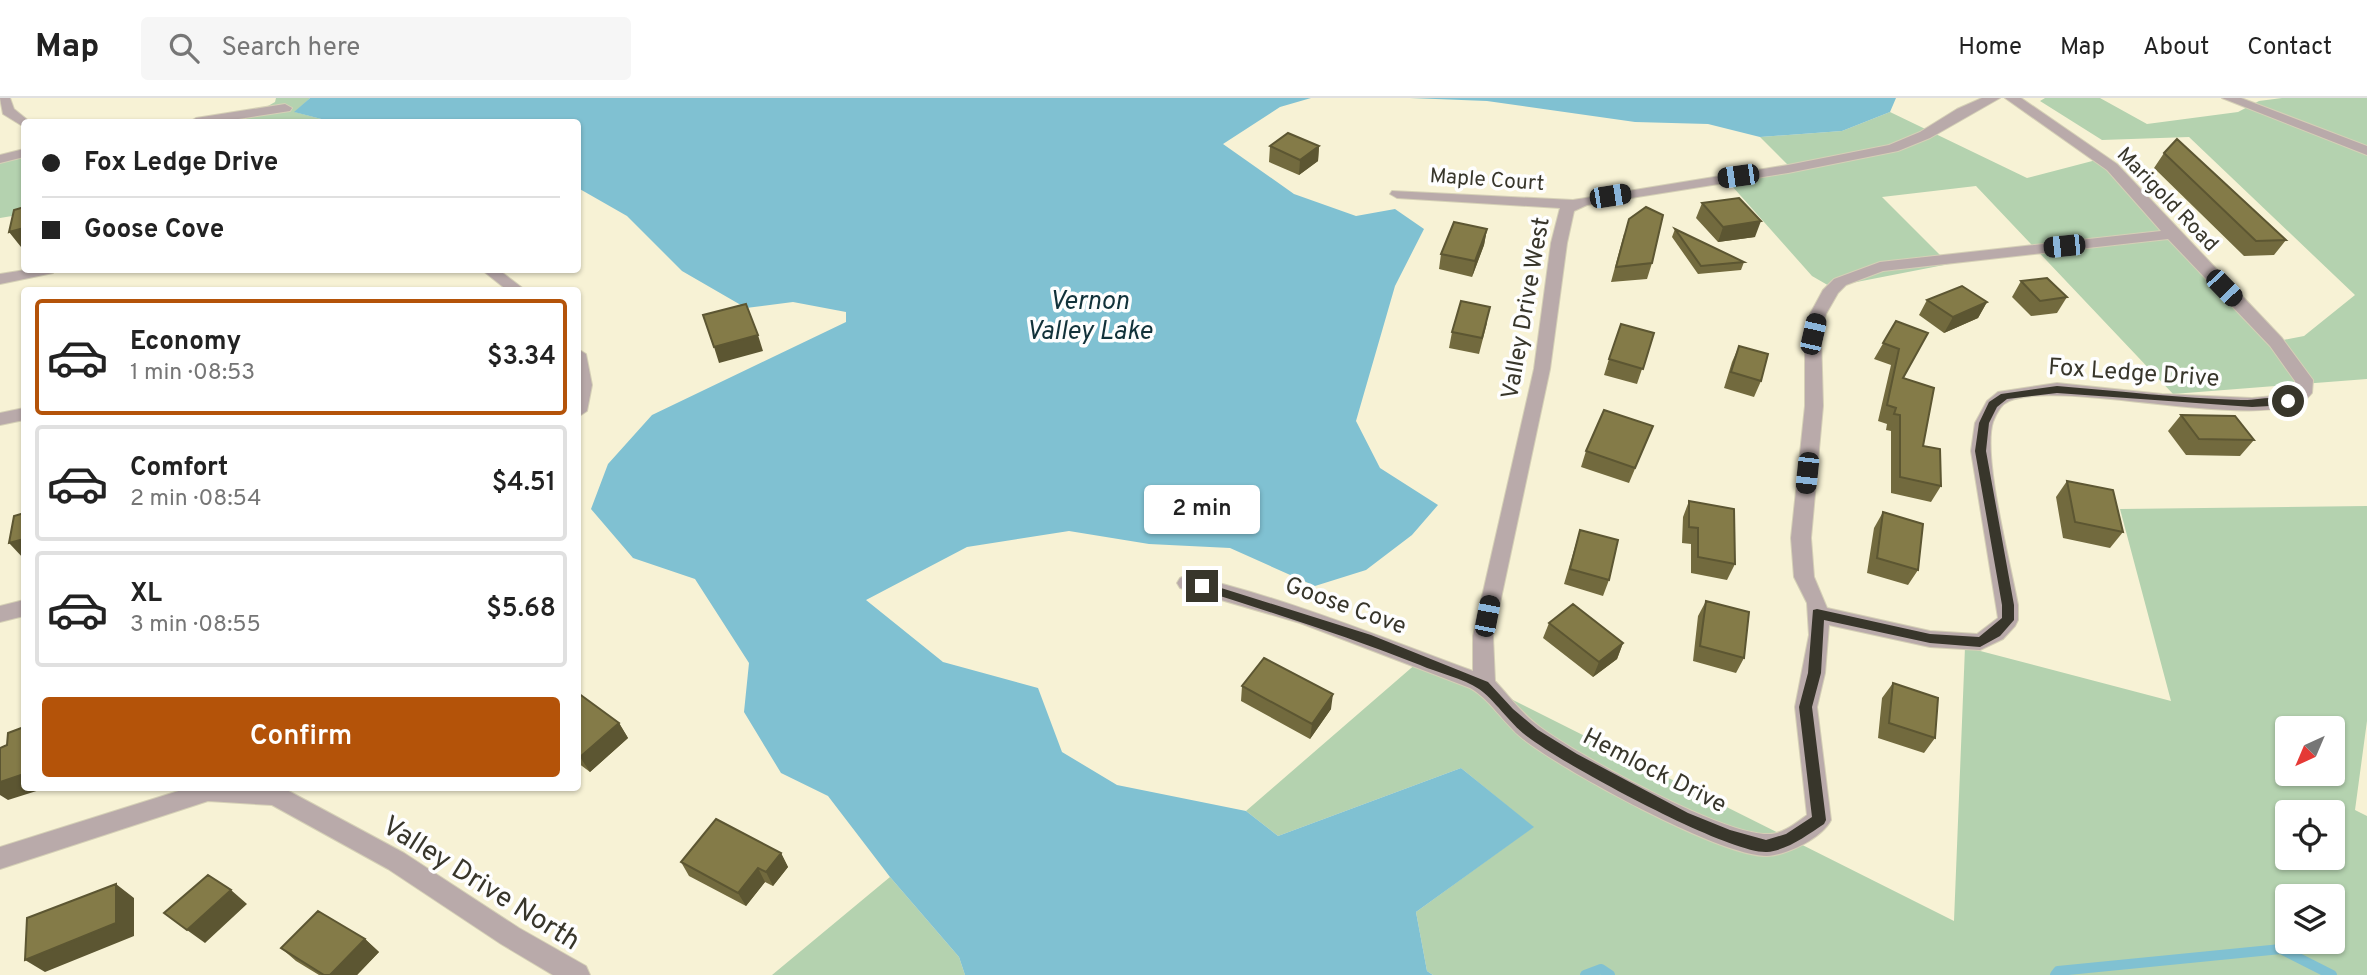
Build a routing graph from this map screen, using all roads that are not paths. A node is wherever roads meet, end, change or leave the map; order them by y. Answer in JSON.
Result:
{"nodes":[{"id":1,"x":2,"y":98,"type":"edge"},
{"id":2,"x":1993,"y":98,"type":"edge"},
{"id":3,"x":2012,"y":98,"type":"edge"},
{"id":4,"x":2228,"y":98,"type":"edge"},
{"id":5,"x":285,"y":108,"type":"dead end"},
{"id":6,"x":215,"y":119,"type":"edge"},
{"id":7,"x":21,"y":121,"type":"edge"},
{"id":8,"x":2367,"y":150,"type":"edge"},
{"id":9,"x":21,"y":154,"type":"edge"},
{"id":10,"x":0,"y":159,"type":"edge"},
{"id":11,"x":1397,"y":194,"type":"dead end"},
{"id":12,"x":1574,"y":205,"type":"junction"},
{"id":13,"x":2172,"y":234,"type":"junction"},
{"id":14,"x":31,"y":273,"type":"edge"},
{"id":15,"x":495,"y":273,"type":"edge"},
{"id":16,"x":0,"y":279,"type":"edge"},
{"id":17,"x":513,"y":287,"type":"edge"},
{"id":18,"x":581,"y":373,"type":"edge"},
{"id":19,"x":2304,"y":380,"type":"joint"},
{"id":20,"x":581,"y":395,"type":"edge"},
{"id":21,"x":21,"y":415,"type":"edge"},
{"id":22,"x":0,"y":419,"type":"edge"},
{"id":23,"x":1187,"y":583,"type":"dead end"},
{"id":24,"x":21,"y":609,"type":"edge"},
{"id":25,"x":0,"y":614,"type":"edge"},
{"id":26,"x":1817,"y":614,"type":"junction"},
{"id":27,"x":1484,"y":686,"type":"junction"},
{"id":28,"x":0,"y":858,"type":"edge"},
{"id":29,"x":577,"y":975,"type":"edge"}],
"edges":[{"from":1,"to":7,"type":"street"},
{"from":2,"to":12,"type":"street","name":"Valley Drive West"},
{"from":3,"to":13,"type":"street","name":"Marigold Road"},
{"from":4,"to":8,"type":"street"},
{"from":5,"to":6,"type":"street"},
{"from":9,"to":10,"type":"street"},
{"from":11,"to":12,"type":"street","name":"Maple Court"},
{"from":12,"to":27,"type":"street","name":"Valley Drive West"},
{"from":13,"to":19,"type":"street","name":"Marigold Road"},
{"from":13,"to":26,"type":"street"},
{"from":14,"to":16,"type":"street"},
{"from":15,"to":17,"type":"street"},
{"from":18,"to":20,"type":"street"},
{"from":19,"to":26,"type":"street","name":"Fox Ledge Drive"},
{"from":21,"to":22,"type":"street"},
{"from":23,"to":27,"type":"street","name":"Goose Cove"},
{"from":24,"to":25,"type":"street"},
{"from":26,"to":27,"type":"street","name":"Hemlock Drive"},
{"from":28,"to":29,"type":"street","name":"Valley Drive North"}]}
